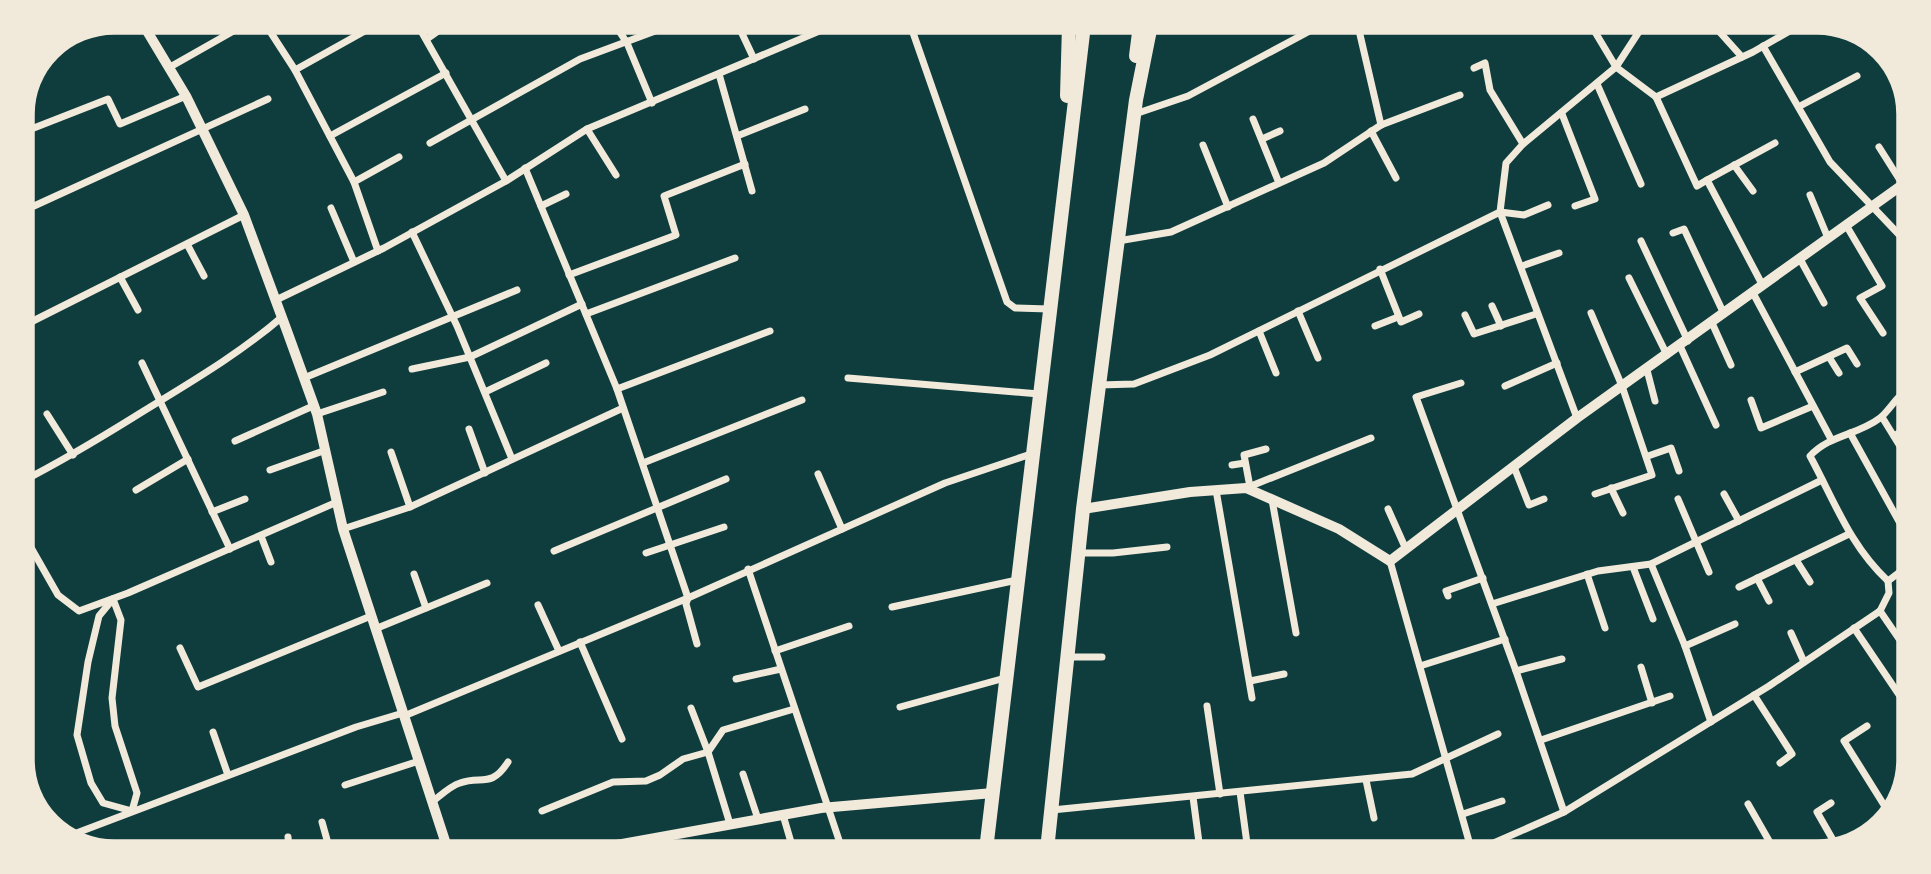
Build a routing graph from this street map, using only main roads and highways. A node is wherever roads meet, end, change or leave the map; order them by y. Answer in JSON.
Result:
{"nodes":[{"id":1,"x":1069,"y":33,"type":"edge"},
{"id":2,"x":1083,"y":33,"type":"edge"},
{"id":3,"x":1140,"y":33,"type":"edge"},
{"id":4,"x":1149,"y":33,"type":"edge"},
{"id":5,"x":1135,"y":107,"type":"junction"},
{"id":6,"x":1066,"y":157,"type":"junction"},
{"id":7,"x":987,"y":841,"type":"edge"},
{"id":8,"x":1048,"y":841,"type":"edge"}],
"edges":[{"from":1,"to":6,"type":"main road"},
{"from":2,"to":6,"type":"main road"},
{"from":3,"to":5,"type":"main road"},
{"from":4,"to":5,"type":"main road"},
{"from":5,"to":8,"type":"main road"},
{"from":6,"to":7,"type":"main road"}]}
